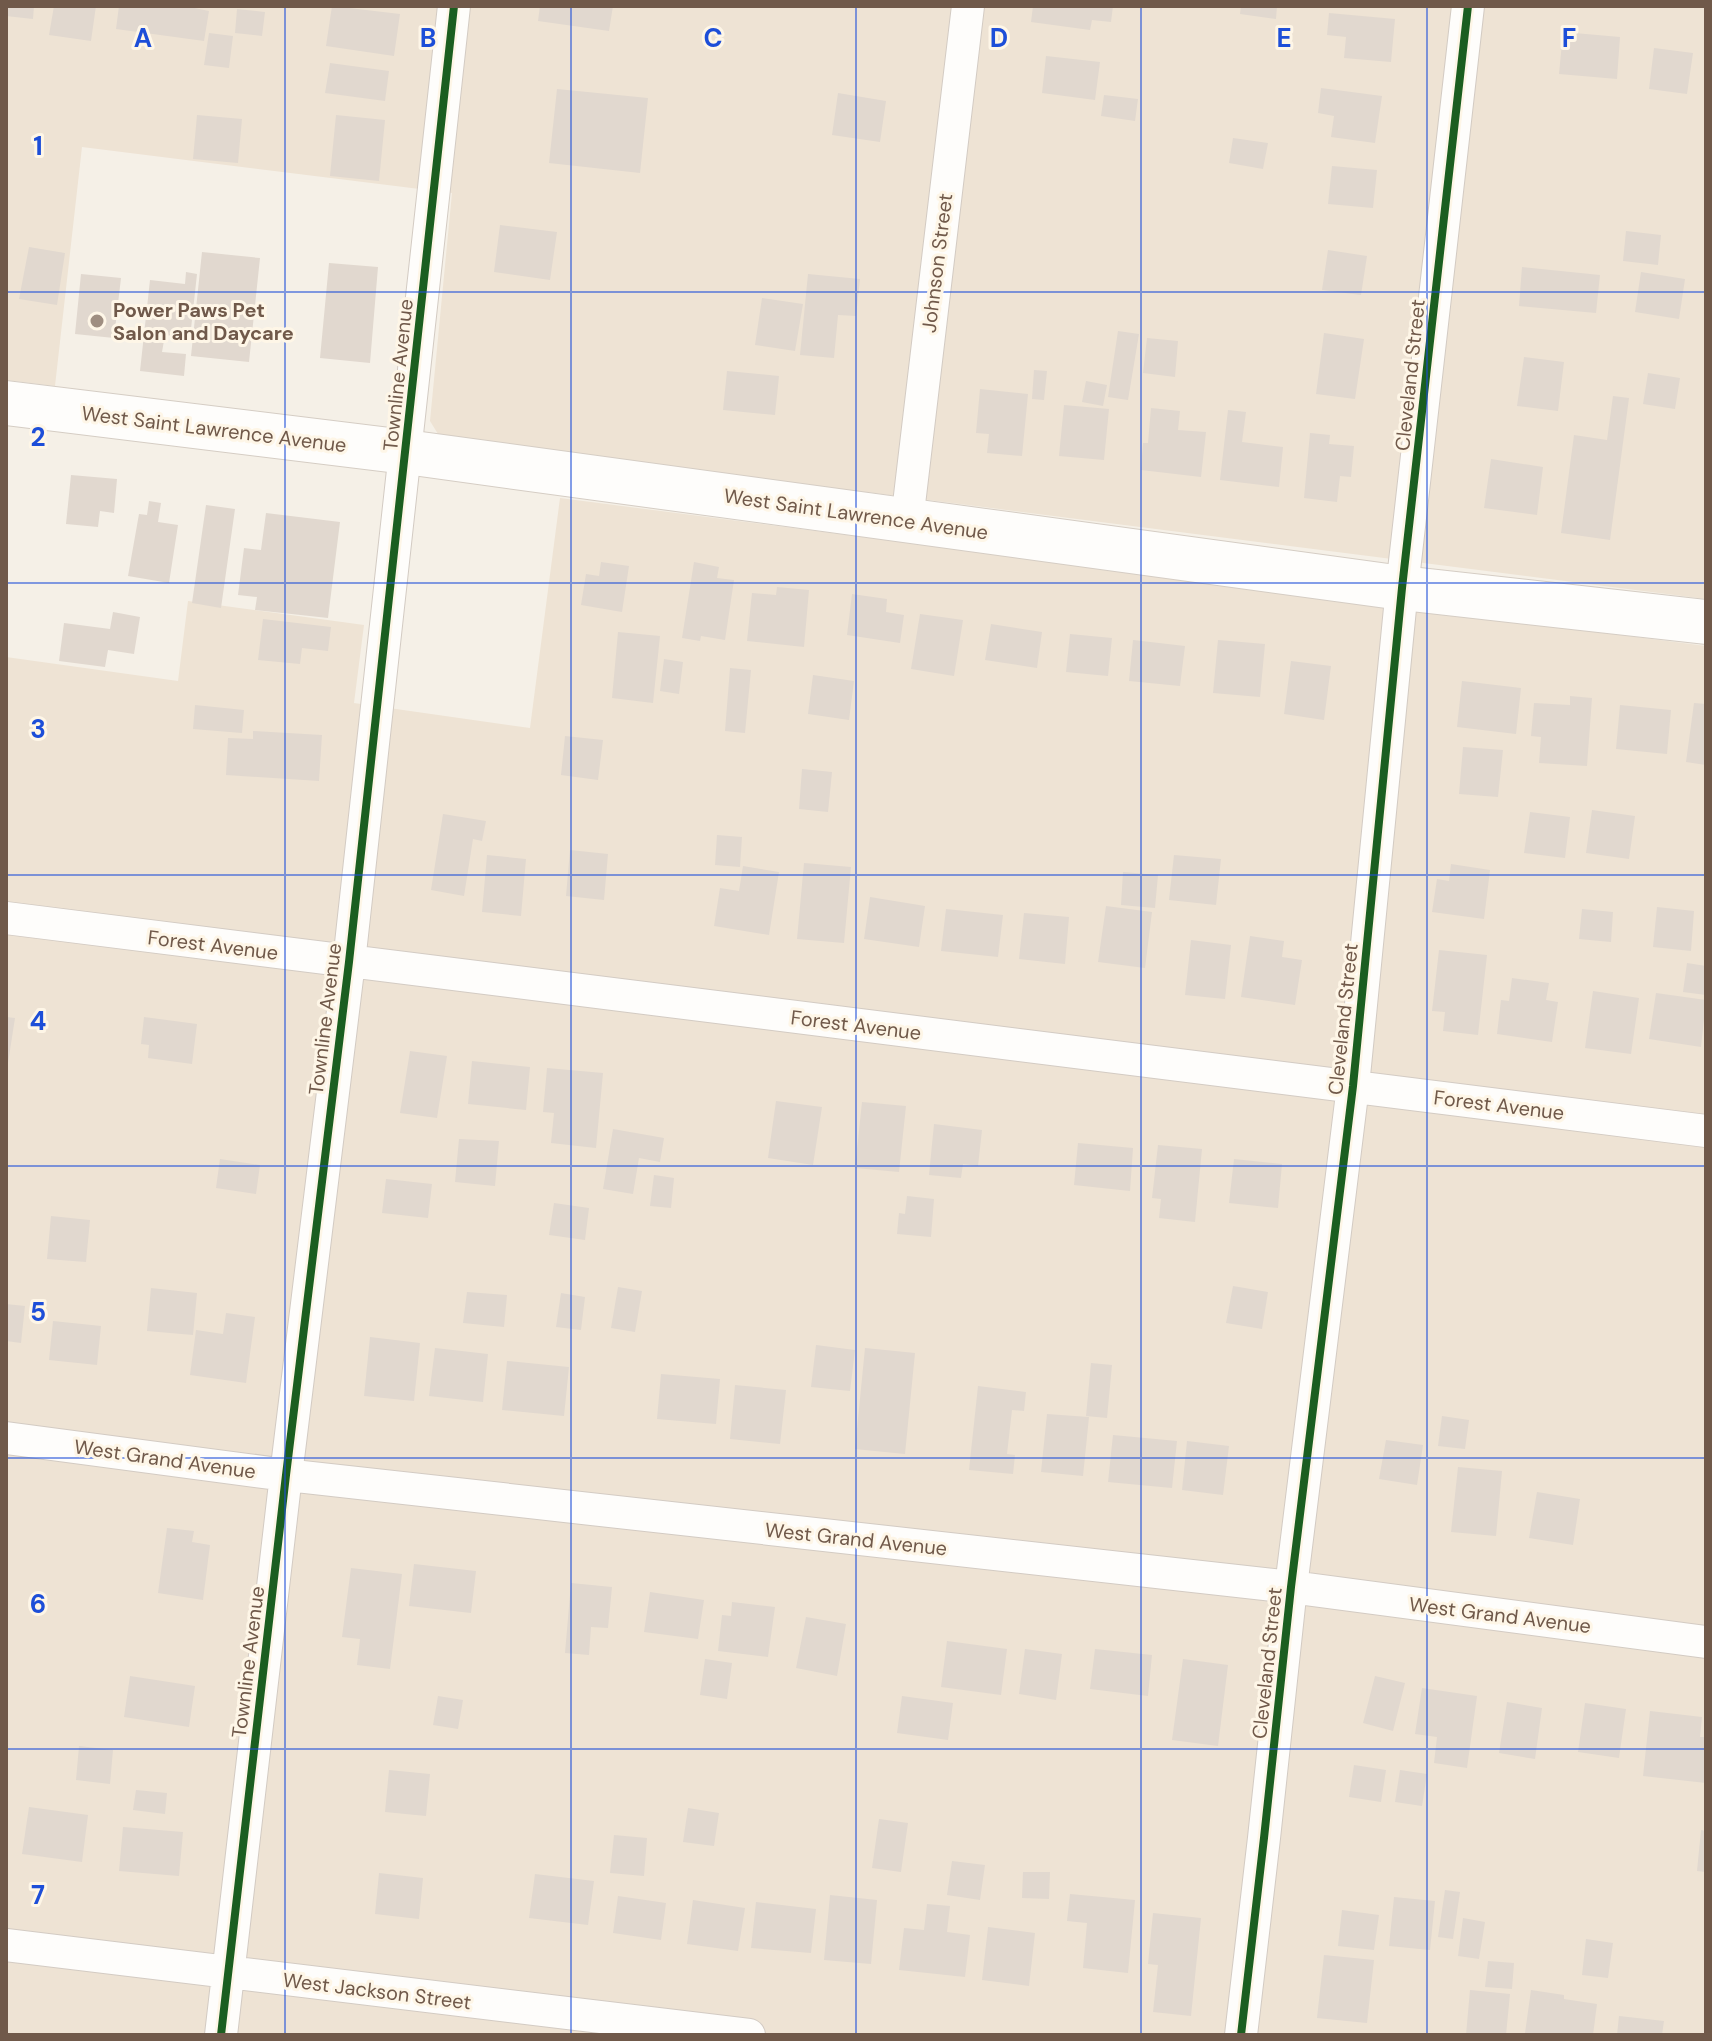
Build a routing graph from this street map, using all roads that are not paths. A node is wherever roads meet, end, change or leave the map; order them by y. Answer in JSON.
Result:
{"nodes":[{"id":1,"x":454,"y":6,"type":"edge"},
{"id":2,"x":968,"y":6,"type":"edge"},
{"id":3,"x":1468,"y":6,"type":"edge"},
{"id":4,"x":6,"y":403,"type":"edge"},
{"id":5,"x":406,"y":452,"type":"junction"},
{"id":6,"x":907,"y":521,"type":"junction"},
{"id":7,"x":1402,"y":588,"type":"junction"},
{"id":8,"x":1706,"y":622,"type":"edge"},
{"id":9,"x":6,"y":918,"type":"edge"},
{"id":10,"x":349,"y":962,"type":"junction"},
{"id":11,"x":1353,"y":1086,"type":"junction"},
{"id":12,"x":1706,"y":1131,"type":"edge"},
{"id":13,"x":6,"y":1438,"type":"edge"},
{"id":14,"x":286,"y":1475,"type":"junction"},
{"id":15,"x":1291,"y":1587,"type":"junction"},
{"id":16,"x":1706,"y":1642,"type":"edge"},
{"id":17,"x":6,"y":1945,"type":"edge"},
{"id":18,"x":228,"y":1973,"type":"junction"},
{"id":19,"x":221,"y":2035,"type":"edge"},
{"id":20,"x":749,"y":2035,"type":"edge"},
{"id":21,"x":1241,"y":2035,"type":"edge"}],
"edges":[{"from":1,"to":5,"type":"street","name":"Townline Avenue"},
{"from":2,"to":6,"type":"street","name":"Johnson Street"},
{"from":3,"to":7,"type":"street","name":"Cleveland Street"},
{"from":4,"to":5,"type":"street","name":"West Saint Lawrence Avenue"},
{"from":5,"to":6,"type":"street","name":"West Saint Lawrence Avenue"},
{"from":5,"to":10,"type":"street","name":"Townline Avenue"},
{"from":6,"to":7,"type":"street","name":"West Saint Lawrence Avenue"},
{"from":7,"to":8,"type":"street","name":"West Saint Lawrence Avenue"},
{"from":7,"to":11,"type":"street","name":"Cleveland Street"},
{"from":9,"to":10,"type":"street","name":"Forest Avenue"},
{"from":10,"to":11,"type":"street","name":"Forest Avenue"},
{"from":10,"to":14,"type":"street","name":"Townline Avenue"},
{"from":11,"to":12,"type":"street","name":"Forest Avenue"},
{"from":11,"to":15,"type":"street","name":"Cleveland Street"},
{"from":13,"to":14,"type":"street","name":"West Grand Avenue"},
{"from":14,"to":15,"type":"street","name":"West Grand Avenue"},
{"from":14,"to":18,"type":"street","name":"Townline Avenue"},
{"from":15,"to":16,"type":"street","name":"West Grand Avenue"},
{"from":15,"to":21,"type":"street","name":"Cleveland Street"},
{"from":17,"to":18,"type":"street","name":"West Jackson Street"},
{"from":18,"to":19,"type":"street","name":"Townline Avenue"},
{"from":18,"to":20,"type":"street","name":"West Jackson Street"}]}
